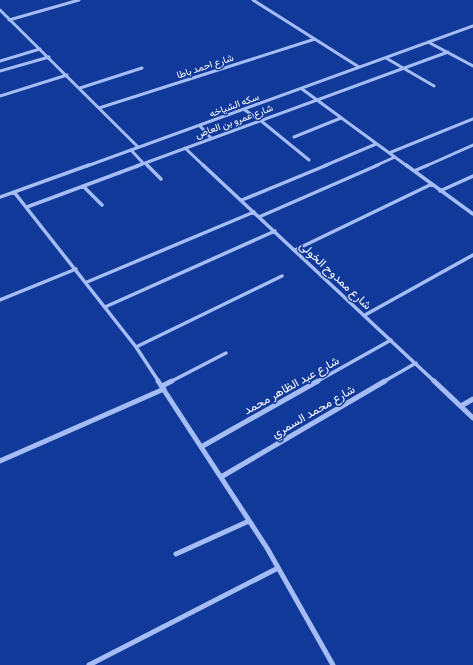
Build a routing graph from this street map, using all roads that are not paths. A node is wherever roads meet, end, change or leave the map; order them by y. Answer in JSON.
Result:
{"nodes":[{"id":1,"x":79,"y":0,"type":"edge"},
{"id":2,"x":253,"y":0,"type":"edge"},
{"id":3,"x":0,"y":10,"type":"edge"},
{"id":4,"x":9,"y":20,"type":"junction"},
{"id":5,"x":473,"y":26,"type":"edge"},
{"id":6,"x":315,"y":39,"type":"junction"},
{"id":7,"x":428,"y":42,"type":"junction"},
{"id":8,"x":40,"y":49,"type":"junction"},
{"id":9,"x":448,"y":52,"type":"junction"},
{"id":10,"x":49,"y":57,"type":"junction"},
{"id":11,"x":386,"y":58,"type":"junction"},
{"id":12,"x":0,"y":61,"type":"edge"},
{"id":13,"x":473,"y":66,"type":"edge"},
{"id":14,"x":359,"y":67,"type":"junction"},
{"id":15,"x":142,"y":68,"type":"dead end"},
{"id":16,"x":404,"y":68,"type":"junction"},
{"id":17,"x":0,"y":71,"type":"edge"},
{"id":18,"x":67,"y":75,"type":"junction"},
{"id":19,"x":434,"y":86,"type":"dead end"},
{"id":20,"x":80,"y":88,"type":"junction"},
{"id":21,"x":302,"y":89,"type":"junction"},
{"id":22,"x":0,"y":96,"type":"edge"},
{"id":23,"x":316,"y":100,"type":"junction"},
{"id":24,"x":99,"y":108,"type":"junction"},
{"id":25,"x":245,"y":110,"type":"junction"},
{"id":26,"x":341,"y":118,"type":"junction"},
{"id":27,"x":473,"y":119,"type":"edge"},
{"id":28,"x":260,"y":120,"type":"junction"},
{"id":29,"x":200,"y":126,"type":"junction"},
{"id":30,"x":294,"y":137,"type":"dead end"},
{"id":31,"x":211,"y":138,"type":"junction"},
{"id":32,"x":376,"y":144,"type":"junction"},
{"id":33,"x":473,"y":145,"type":"edge"},
{"id":34,"x":138,"y":148,"type":"junction"},
{"id":35,"x":185,"y":148,"type":"junction"},
{"id":36,"x":131,"y":150,"type":"junction"},
{"id":37,"x":389,"y":153,"type":"junction"},
{"id":38,"x":395,"y":157,"type":"junction"},
{"id":39,"x":309,"y":160,"type":"dead end"},
{"id":40,"x":144,"y":163,"type":"junction"},
{"id":41,"x":414,"y":171,"type":"junction"},
{"id":42,"x":473,"y":176,"type":"edge"},
{"id":43,"x":161,"y":179,"type":"dead end"},
{"id":44,"x":432,"y":184,"type":"junction"},
{"id":45,"x":83,"y":186,"type":"junction"},
{"id":46,"x":440,"y":191,"type":"junction"},
{"id":47,"x":14,"y":192,"type":"junction"},
{"id":48,"x":0,"y":197,"type":"edge"},
{"id":49,"x":242,"y":200,"type":"junction"},
{"id":50,"x":102,"y":206,"type":"dead end"},
{"id":51,"x":27,"y":207,"type":"junction"},
{"id":52,"x":473,"y":209,"type":"edge"},
{"id":53,"x":468,"y":211,"type":"junction"},
{"id":54,"x":254,"y":212,"type":"junction"},
{"id":55,"x":473,"y":214,"type":"edge"},
{"id":56,"x":259,"y":217,"type":"junction"},
{"id":57,"x":275,"y":231,"type":"junction"},
{"id":58,"x":296,"y":250,"type":"junction"},
{"id":59,"x":473,"y":255,"type":"edge"},
{"id":60,"x":76,"y":268,"type":"junction"},
{"id":61,"x":282,"y":276,"type":"dead end"},
{"id":62,"x":87,"y":282,"type":"junction"},
{"id":63,"x":0,"y":300,"type":"edge"},
{"id":64,"x":105,"y":307,"type":"junction"},
{"id":65,"x":365,"y":315,"type":"junction"},
{"id":66,"x":391,"y":340,"type":"junction"},
{"id":67,"x":136,"y":347,"type":"junction"},
{"id":68,"x":226,"y":354,"type":"dead end"},
{"id":69,"x":416,"y":363,"type":"junction"},
{"id":70,"x":163,"y":388,"type":"junction"},
{"id":71,"x":473,"y":399,"type":"edge"},
{"id":72,"x":461,"y":406,"type":"junction"},
{"id":73,"x":473,"y":418,"type":"edge"},
{"id":74,"x":201,"y":447,"type":"junction"},
{"id":75,"x":0,"y":461,"type":"edge"},
{"id":76,"x":221,"y":477,"type":"junction"},
{"id":77,"x":250,"y":520,"type":"junction"},
{"id":78,"x":176,"y":554,"type":"dead end"},
{"id":79,"x":278,"y":568,"type":"junction"},
{"id":80,"x":90,"y":665,"type":"edge"},
{"id":81,"x":333,"y":665,"type":"edge"}],
"edges":[{"from":1,"to":4,"type":"street"},
{"from":2,"to":6,"type":"street"},
{"from":3,"to":4,"type":"street"},
{"from":4,"to":8,"type":"street"},
{"from":5,"to":7,"type":"street","name":"سكه الشياخه"},
{"from":6,"to":14,"type":"street"},
{"from":6,"to":24,"type":"street","name":"شارع احمد باطا"},
{"from":7,"to":9,"type":"street"},
{"from":7,"to":11,"type":"street","name":"سكه الشياخه"},
{"from":8,"to":10,"type":"street"},
{"from":8,"to":12,"type":"street"},
{"from":9,"to":13,"type":"street"},
{"from":9,"to":16,"type":"street","name":"شارع عمرو بن العاص"},
{"from":10,"to":17,"type":"street"},
{"from":10,"to":18,"type":"street"},
{"from":11,"to":14,"type":"street","name":"سكه الشياخه"},
{"from":11,"to":16,"type":"street"},
{"from":14,"to":21,"type":"street","name":"سكه الشياخه"},
{"from":15,"to":20,"type":"street"},
{"from":16,"to":19,"type":"street"},
{"from":16,"to":23,"type":"street","name":"شارع عمرو بن العاص"},
{"from":18,"to":20,"type":"street"},
{"from":18,"to":22,"type":"street"},
{"from":20,"to":24,"type":"street"},
{"from":21,"to":23,"type":"street"},
{"from":21,"to":25,"type":"street","name":"سكه الشياخه"},
{"from":23,"to":26,"type":"street"},
{"from":23,"to":28,"type":"street","name":"شارع عمرو بن العاص"},
{"from":24,"to":34,"type":"street"},
{"from":25,"to":28,"type":"street"},
{"from":25,"to":29,"type":"street","name":"سكه الشياخه"},
{"from":26,"to":30,"type":"street"},
{"from":26,"to":32,"type":"street"},
{"from":27,"to":37,"type":"street"},
{"from":28,"to":31,"type":"street","name":"شارع عمرو بن العاص"},
{"from":28,"to":39,"type":"street"},
{"from":29,"to":31,"type":"street"},
{"from":29,"to":34,"type":"street","name":"سكه الشياخه"},
{"from":31,"to":35,"type":"street","name":"شارع عمرو بن العاص"},
{"from":32,"to":37,"type":"street"},
{"from":32,"to":49,"type":"street"},
{"from":33,"to":41,"type":"street"},
{"from":34,"to":36,"type":"street","name":"سكه الشياخه"},
{"from":35,"to":40,"type":"street","name":"شارع عمرو بن العاص"},
{"from":35,"to":49,"type":"street","name":"شارع ممدوح الخولى"},
{"from":36,"to":40,"type":"street"},
{"from":36,"to":47,"type":"street","name":"سكه الشياخه"},
{"from":37,"to":38,"type":"street"},
{"from":38,"to":41,"type":"street"},
{"from":38,"to":56,"type":"street"},
{"from":40,"to":43,"type":"street"},
{"from":40,"to":45,"type":"street","name":"شارع عمرو بن العاص"},
{"from":41,"to":44,"type":"street"},
{"from":42,"to":46,"type":"street"},
{"from":44,"to":46,"type":"street"},
{"from":44,"to":58,"type":"street"},
{"from":45,"to":50,"type":"street"},
{"from":45,"to":51,"type":"street","name":"شارع عمرو بن العاص"},
{"from":46,"to":53,"type":"street"},
{"from":47,"to":48,"type":"street","name":"سكه الشياخه"},
{"from":47,"to":51,"type":"street"},
{"from":49,"to":54,"type":"street","name":"شارع ممدوح الخولى"},
{"from":51,"to":60,"type":"street"},
{"from":52,"to":53,"type":"street"},
{"from":53,"to":55,"type":"street"},
{"from":54,"to":56,"type":"street","name":"شارع ممدوح الخولى"},
{"from":54,"to":62,"type":"street"},
{"from":56,"to":57,"type":"street","name":"شارع ممدوح الخولى"},
{"from":57,"to":58,"type":"street","name":"شارع ممدوح الخولى"},
{"from":57,"to":64,"type":"street"},
{"from":58,"to":65,"type":"street","name":"شارع ممدوح الخولى"},
{"from":59,"to":65,"type":"street"},
{"from":60,"to":62,"type":"street"},
{"from":60,"to":63,"type":"street"},
{"from":61,"to":67,"type":"street"},
{"from":62,"to":64,"type":"street"},
{"from":64,"to":67,"type":"street"},
{"from":65,"to":66,"type":"street","name":"شارع ممدوح الخولى"},
{"from":66,"to":69,"type":"street","name":"شارع ممدوح الخولى"},
{"from":66,"to":74,"type":"street","name":"شارع عبد الظاهر محمد"},
{"from":67,"to":70,"type":"street"},
{"from":68,"to":70,"type":"street"},
{"from":69,"to":72,"type":"street","name":"شارع ممدوح الخولى"},
{"from":69,"to":76,"type":"street","name":"شارع محمد السمري"},
{"from":70,"to":74,"type":"street"},
{"from":70,"to":75,"type":"street"},
{"from":71,"to":72,"type":"street"},
{"from":72,"to":73,"type":"street","name":"شارع ممدوح الخولى"},
{"from":74,"to":76,"type":"street"},
{"from":76,"to":77,"type":"street"},
{"from":77,"to":78,"type":"street"},
{"from":77,"to":79,"type":"street"},
{"from":79,"to":80,"type":"street"},
{"from":79,"to":81,"type":"street"}]}
